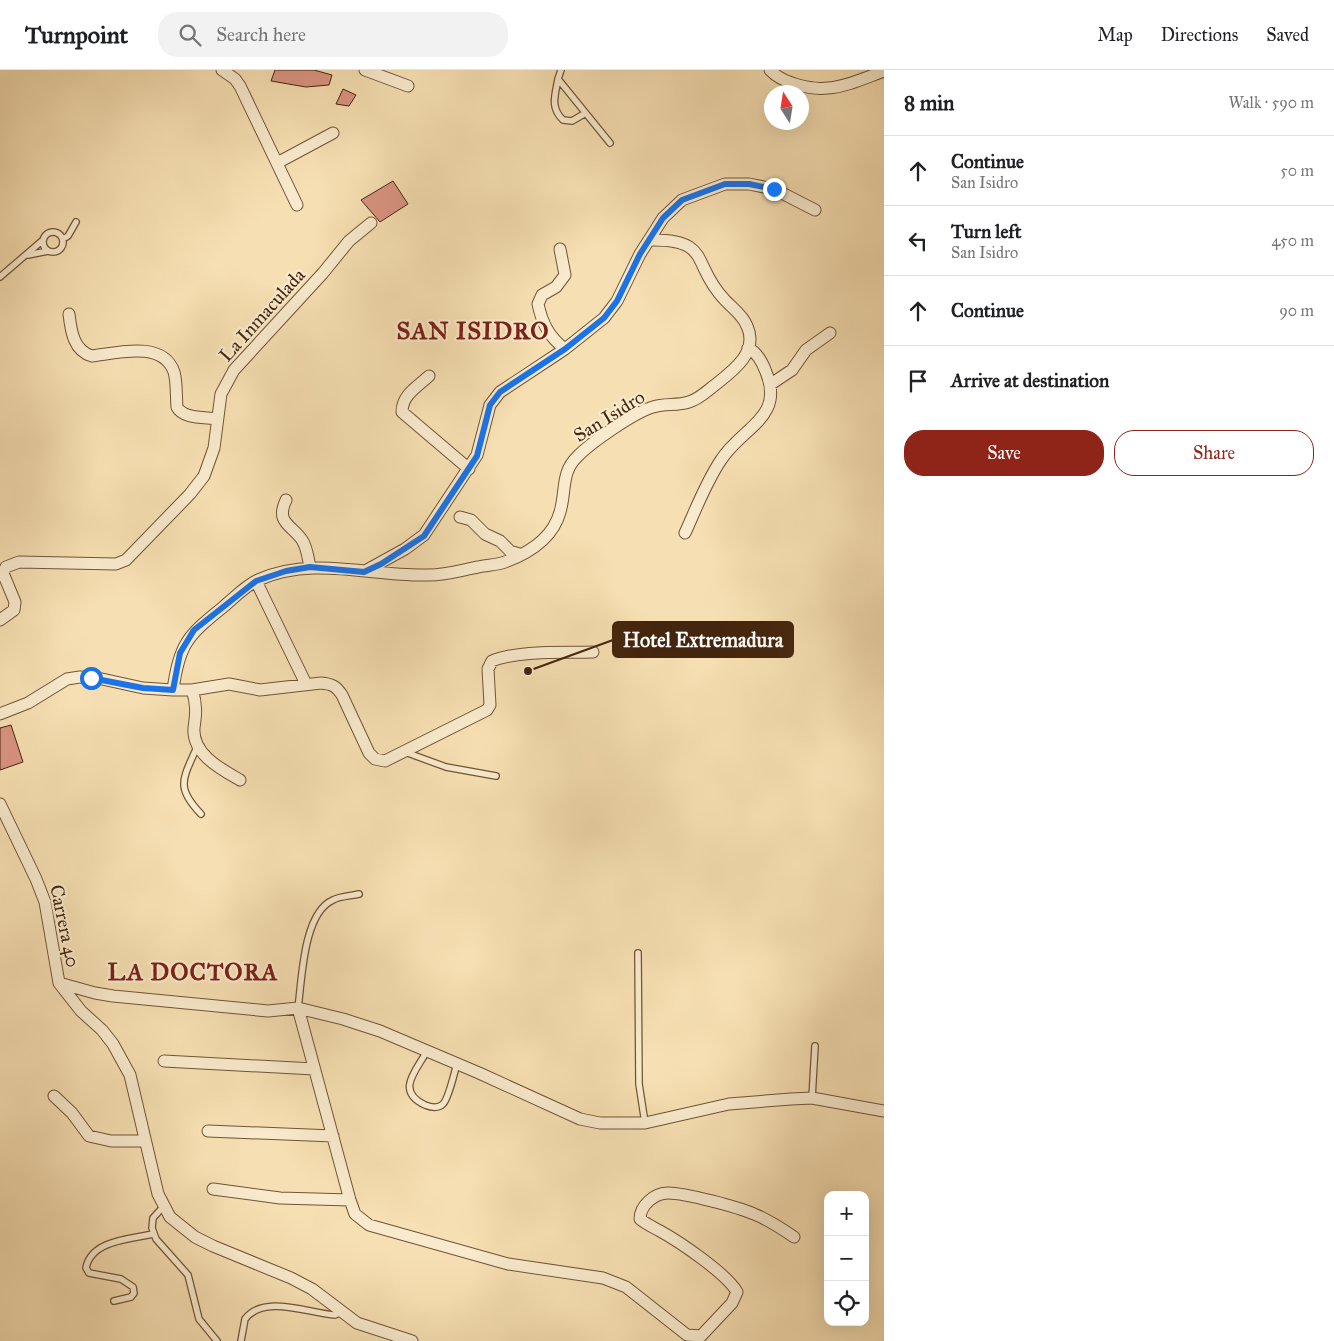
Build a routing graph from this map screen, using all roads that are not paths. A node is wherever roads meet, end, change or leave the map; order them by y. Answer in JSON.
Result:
{"nodes":[{"id":1,"x":222,"y":70,"type":"edge"},
{"id":2,"x":365,"y":70,"type":"edge"},
{"id":3,"x":561,"y":70,"type":"edge"},
{"id":4,"x":770,"y":70,"type":"edge"},
{"id":5,"x":884,"y":71,"type":"edge"},
{"id":6,"x":866,"y":74,"type":"edge"},
{"id":7,"x":558,"y":79,"type":"junction"},
{"id":8,"x":408,"y":86,"type":"dead end"},
{"id":9,"x":584,"y":114,"type":"junction"},
{"id":10,"x":332,"y":133,"type":"dead end"},
{"id":11,"x":610,"y":142,"type":"dead end"},
{"id":12,"x":277,"y":163,"type":"junction"},
{"id":13,"x":297,"y":206,"type":"dead end"},
{"id":14,"x":815,"y":210,"type":"dead end"},
{"id":15,"x":76,"y":222,"type":"dead end"},
{"id":16,"x":371,"y":223,"type":"dead end"},
{"id":17,"x":62,"y":238,"type":"junction"},
{"id":18,"x":43,"y":240,"type":"junction"},
{"id":19,"x":650,"y":240,"type":"junction"},
{"id":20,"x":560,"y":249,"type":"dead end"},
{"id":21,"x":48,"y":251,"type":"junction"},
{"id":22,"x":26,"y":256,"type":"junction"},
{"id":23,"x":0,"y":277,"type":"edge"},
{"id":24,"x":69,"y":314,"type":"dead end"},
{"id":25,"x":830,"y":333,"type":"dead end"},
{"id":26,"x":748,"y":348,"type":"junction"},
{"id":27,"x":565,"y":349,"type":"junction"},
{"id":28,"x":429,"y":376,"type":"dead end"},
{"id":29,"x":771,"y":384,"type":"junction"},
{"id":30,"x":217,"y":419,"type":"junction"},
{"id":31,"x":469,"y":469,"type":"junction"},
{"id":32,"x":286,"y":500,"type":"dead end"},
{"id":33,"x":460,"y":517,"type":"dead end"},
{"id":34,"x":685,"y":533,"type":"dead end"},
{"id":35,"x":519,"y":554,"type":"junction"},
{"id":36,"x":310,"y":567,"type":"junction"},
{"id":37,"x":364,"y":572,"type":"junction"},
{"id":38,"x":256,"y":581,"type":"junction"},
{"id":39,"x":0,"y":620,"type":"edge"},
{"id":40,"x":593,"y":652,"type":"dead end"},
{"id":41,"x":306,"y":684,"type":"junction"},
{"id":42,"x":173,"y":690,"type":"junction"},
{"id":43,"x":192,"y":690,"type":"junction"},
{"id":44,"x":0,"y":714,"type":"edge"},
{"id":45,"x":196,"y":747,"type":"junction"},
{"id":46,"x":405,"y":752,"type":"junction"},
{"id":47,"x":496,"y":776,"type":"dead end"},
{"id":48,"x":240,"y":780,"type":"dead end"},
{"id":49,"x":0,"y":804,"type":"edge"},
{"id":50,"x":201,"y":814,"type":"dead end"},
{"id":51,"x":359,"y":894,"type":"dead end"},
{"id":52,"x":638,"y":953,"type":"dead end"},
{"id":53,"x":59,"y":983,"type":"junction"},
{"id":54,"x":298,"y":1008,"type":"junction"},
{"id":55,"x":815,"y":1046,"type":"dead end"},
{"id":56,"x":427,"y":1051,"type":"junction"},
{"id":57,"x":164,"y":1061,"type":"dead end"},
{"id":58,"x":457,"y":1064,"type":"junction"},
{"id":59,"x":314,"y":1069,"type":"junction"},
{"id":60,"x":54,"y":1096,"type":"dead end"},
{"id":61,"x":812,"y":1098,"type":"junction"},
{"id":62,"x":884,"y":1111,"type":"edge"},
{"id":63,"x":645,"y":1123,"type":"junction"},
{"id":64,"x":208,"y":1132,"type":"dead end"},
{"id":65,"x":333,"y":1136,"type":"junction"},
{"id":66,"x":144,"y":1141,"type":"junction"},
{"id":67,"x":213,"y":1189,"type":"dead end"},
{"id":68,"x":350,"y":1200,"type":"junction"},
{"id":69,"x":163,"y":1207,"type":"junction"},
{"id":70,"x":153,"y":1234,"type":"junction"},
{"id":71,"x":794,"y":1237,"type":"dead end"},
{"id":72,"x":114,"y":1301,"type":"dead end"},
{"id":73,"x":342,"y":1310,"type":"junction"},
{"id":74,"x":217,"y":1341,"type":"edge"},
{"id":75,"x":241,"y":1341,"type":"edge"},
{"id":76,"x":412,"y":1341,"type":"edge"}],
"edges":[{"from":1,"to":12,"type":"street"},
{"from":2,"to":8,"type":"street"},
{"from":3,"to":7,"type":"lane"},
{"from":4,"to":6,"type":"street"},
{"from":5,"to":6,"type":"street"},
{"from":7,"to":9,"type":"lane"},
{"from":7,"to":9,"type":"lane"},
{"from":9,"to":11,"type":"lane"},
{"from":10,"to":12,"type":"street"},
{"from":12,"to":13,"type":"street"},
{"from":14,"to":19,"type":"street"},
{"from":15,"to":17,"type":"lane"},
{"from":16,"to":30,"type":"street","name":"La Inmaculada"},
{"from":17,"to":18,"type":"lane"},
{"from":17,"to":21,"type":"lane"},
{"from":18,"to":21,"type":"lane"},
{"from":18,"to":22,"type":"lane"},
{"from":19,"to":26,"type":"street"},
{"from":19,"to":27,"type":"street"},
{"from":20,"to":27,"type":"street"},
{"from":21,"to":22,"type":"lane"},
{"from":22,"to":23,"type":"lane"},
{"from":24,"to":30,"type":"street"},
{"from":25,"to":29,"type":"street"},
{"from":26,"to":29,"type":"street"},
{"from":26,"to":35,"type":"street","name":"San Isidro"},
{"from":27,"to":31,"type":"street"},
{"from":28,"to":31,"type":"street"},
{"from":29,"to":34,"type":"street"},
{"from":30,"to":39,"type":"street","name":"La Inmaculada"},
{"from":31,"to":37,"type":"street"},
{"from":32,"to":36,"type":"street"},
{"from":33,"to":35,"type":"street"},
{"from":35,"to":37,"type":"street","name":"San Isidro"},
{"from":36,"to":37,"type":"street","name":"San Isidro"},
{"from":36,"to":38,"type":"street","name":"San Isidro"},
{"from":38,"to":41,"type":"street"},
{"from":38,"to":42,"type":"street","name":"San Isidro"},
{"from":40,"to":46,"type":"street"},
{"from":41,"to":43,"type":"street"},
{"from":41,"to":46,"type":"street"},
{"from":42,"to":43,"type":"street"},
{"from":42,"to":44,"type":"street"},
{"from":43,"to":45,"type":"street"},
{"from":45,"to":48,"type":"street"},
{"from":45,"to":50,"type":"lane"},
{"from":46,"to":47,"type":"lane"},
{"from":49,"to":53,"type":"street","name":"Carrera 40"},
{"from":51,"to":54,"type":"lane"},
{"from":52,"to":63,"type":"lane"},
{"from":53,"to":54,"type":"street"},
{"from":53,"to":66,"type":"street","name":"Carrera 40"},
{"from":54,"to":56,"type":"street"},
{"from":54,"to":59,"type":"street"},
{"from":55,"to":61,"type":"lane"},
{"from":56,"to":58,"type":"street"},
{"from":56,"to":58,"type":"lane"},
{"from":57,"to":59,"type":"street"},
{"from":58,"to":63,"type":"street"},
{"from":59,"to":65,"type":"street"},
{"from":60,"to":66,"type":"street"},
{"from":61,"to":62,"type":"street"},
{"from":61,"to":63,"type":"street"},
{"from":64,"to":65,"type":"street"},
{"from":65,"to":68,"type":"street"},
{"from":66,"to":69,"type":"street","name":"Carrera 40"},
{"from":67,"to":68,"type":"street"},
{"from":68,"to":71,"type":"street"},
{"from":69,"to":70,"type":"lane"},
{"from":69,"to":73,"type":"street"},
{"from":70,"to":72,"type":"lane"},
{"from":70,"to":74,"type":"lane"},
{"from":73,"to":75,"type":"lane"},
{"from":73,"to":76,"type":"street"}]}
